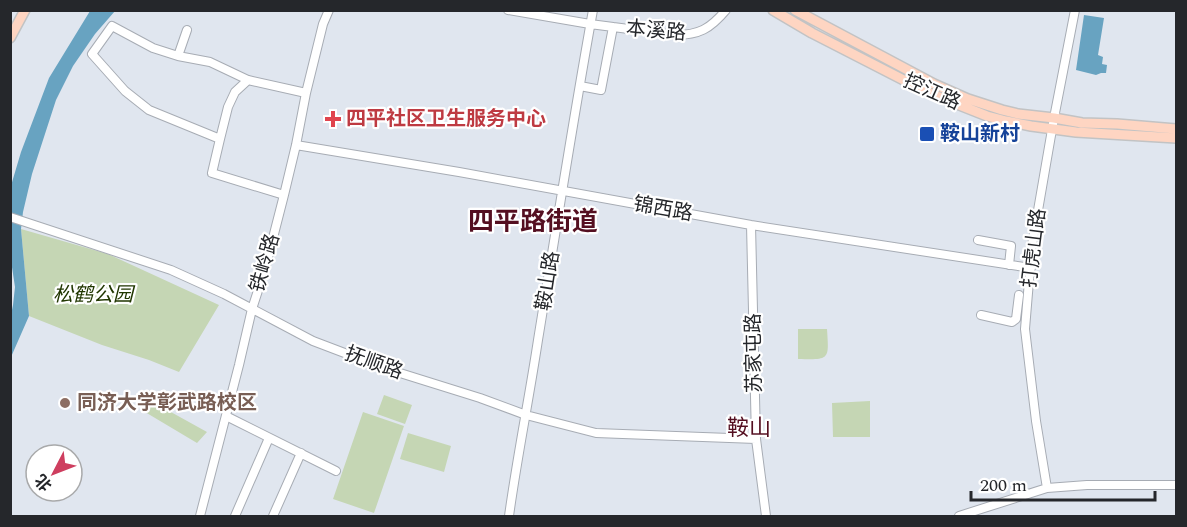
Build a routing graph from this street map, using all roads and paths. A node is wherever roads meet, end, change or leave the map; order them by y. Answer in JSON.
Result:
{"nodes":[{"id":1,"x":25,"y":10,"type":"edge"},
{"id":2,"x":329,"y":10,"type":"edge"},
{"id":3,"x":508,"y":10,"type":"edge"},
{"id":4,"x":593,"y":10,"type":"edge"},
{"id":5,"x":726,"y":10,"type":"edge"},
{"id":6,"x":773,"y":10,"type":"edge"},
{"id":7,"x":795,"y":10,"type":"edge"},
{"id":8,"x":1075,"y":10,"type":"edge"},
{"id":9,"x":590,"y":24,"type":"junction"},
{"id":10,"x":613,"y":27,"type":"junction"},
{"id":11,"x":187,"y":30,"type":"dead end"},
{"id":12,"x":10,"y":38,"type":"edge"},
{"id":13,"x":178,"y":56,"type":"junction"},
{"id":14,"x":248,"y":80,"type":"junction"},
{"id":15,"x":580,"y":86,"type":"junction"},
{"id":16,"x":306,"y":93,"type":"junction"},
{"id":17,"x":1054,"y":118,"type":"junction"},
{"id":18,"x":1052,"y":129,"type":"junction"},
{"id":19,"x":1176,"y":129,"type":"edge"},
{"id":20,"x":1176,"y":138,"type":"edge"},
{"id":21,"x":220,"y":139,"type":"junction"},
{"id":22,"x":296,"y":145,"type":"junction"},
{"id":23,"x":562,"y":190,"type":"junction"},
{"id":24,"x":284,"y":195,"type":"junction"},
{"id":25,"x":10,"y":217,"type":"edge"},
{"id":26,"x":751,"y":225,"type":"junction"},
{"id":27,"x":978,"y":240,"type":"dead end"},
{"id":28,"x":1009,"y":265,"type":"junction"},
{"id":29,"x":1030,"y":268,"type":"junction"},
{"id":30,"x":1019,"y":295,"type":"dead end"},
{"id":31,"x":252,"y":309,"type":"junction"},
{"id":32,"x":981,"y":315,"type":"dead end"},
{"id":33,"x":226,"y":416,"type":"junction"},
{"id":34,"x":526,"y":416,"type":"junction"},
{"id":35,"x":269,"y":438,"type":"junction"},
{"id":36,"x":756,"y":439,"type":"junction"},
{"id":37,"x":301,"y":453,"type":"junction"},
{"id":38,"x":336,"y":471,"type":"dead end"},
{"id":39,"x":1176,"y":485,"type":"edge"},
{"id":40,"x":1047,"y":488,"type":"junction"},
{"id":41,"x":200,"y":516,"type":"edge"},
{"id":42,"x":235,"y":516,"type":"edge"},
{"id":43,"x":273,"y":516,"type":"edge"},
{"id":44,"x":509,"y":516,"type":"edge"},
{"id":45,"x":765,"y":516,"type":"edge"},
{"id":46,"x":959,"y":516,"type":"edge"}],
"edges":[{"from":1,"to":12,"type":"main road"},
{"from":2,"to":16,"type":"street","name":"铁岭路"},
{"from":3,"to":9,"type":"street","name":"本溪路"},
{"from":4,"to":9,"type":"street","name":"鞍山路"},
{"from":5,"to":10,"type":"street","name":"本溪路"},
{"from":6,"to":18,"type":"main road","name":"控江路"},
{"from":7,"to":17,"type":"main road","name":"控江路"},
{"from":8,"to":17,"type":"street","name":"打虎山路"},
{"from":9,"to":10,"type":"street","name":"本溪路"},
{"from":9,"to":15,"type":"street","name":"鞍山路"},
{"from":10,"to":15,"type":"street"},
{"from":11,"to":13,"type":"street"},
{"from":13,"to":14,"type":"street"},
{"from":13,"to":21,"type":"street"},
{"from":14,"to":16,"type":"street"},
{"from":14,"to":21,"type":"street"},
{"from":15,"to":23,"type":"street","name":"鞍山路"},
{"from":16,"to":22,"type":"street","name":"铁岭路"},
{"from":17,"to":18,"type":"street","name":"打虎山路"},
{"from":17,"to":19,"type":"main road","name":"控江路"},
{"from":18,"to":20,"type":"main road","name":"控江路"},
{"from":18,"to":29,"type":"street","name":"打虎山路"},
{"from":21,"to":24,"type":"street"},
{"from":22,"to":23,"type":"street","name":"锦西路"},
{"from":22,"to":24,"type":"street","name":"铁岭路"},
{"from":23,"to":26,"type":"street","name":"锦西路"},
{"from":23,"to":34,"type":"street","name":"鞍山路"},
{"from":24,"to":31,"type":"street","name":"铁岭路"},
{"from":25,"to":31,"type":"street","name":"抚顺路"},
{"from":26,"to":28,"type":"street","name":"锦西路"},
{"from":26,"to":36,"type":"street","name":"苏家屯路"},
{"from":27,"to":28,"type":"street"},
{"from":28,"to":29,"type":"street","name":"锦西路"},
{"from":29,"to":40,"type":"street","name":"打虎山路"},
{"from":30,"to":32,"type":"street"},
{"from":31,"to":33,"type":"street","name":"铁岭路"},
{"from":31,"to":34,"type":"street","name":"抚顺路"},
{"from":33,"to":35,"type":"street"},
{"from":33,"to":41,"type":"street","name":"铁岭路"},
{"from":34,"to":36,"type":"street","name":"抚顺路"},
{"from":34,"to":44,"type":"street","name":"鞍山路"},
{"from":35,"to":37,"type":"street"},
{"from":35,"to":42,"type":"street"},
{"from":36,"to":45,"type":"street","name":"苏家屯路"},
{"from":37,"to":38,"type":"street"},
{"from":37,"to":43,"type":"street"},
{"from":39,"to":40,"type":"street"},
{"from":40,"to":46,"type":"street"}]}
